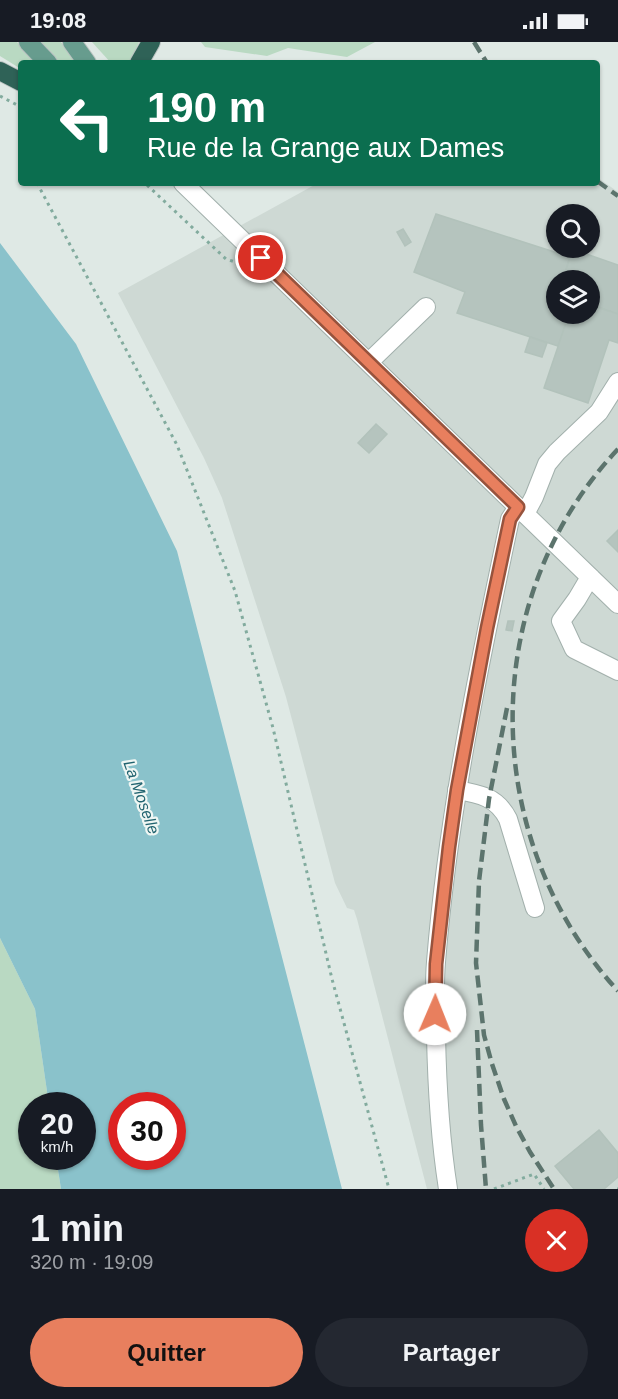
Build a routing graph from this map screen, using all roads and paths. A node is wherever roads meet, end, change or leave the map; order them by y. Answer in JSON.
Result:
{"nodes":[{"id":1,"x":28,"y":42,"type":"edge"},
{"id":2,"x":72,"y":42,"type":"edge"},
{"id":3,"x":151,"y":42,"type":"edge"},
{"id":4,"x":45,"y":60,"type":"edge"},
{"id":5,"x":85,"y":60,"type":"edge"},
{"id":6,"x":141,"y":60,"type":"edge"},
{"id":7,"x":0,"y":71,"type":"edge"},
{"id":8,"x":18,"y":80,"type":"edge"},
{"id":9,"x":0,"y":96,"type":"edge"},
{"id":10,"x":18,"y":105,"type":"edge"},
{"id":11,"x":39,"y":186,"type":"edge"},
{"id":12,"x":148,"y":186,"type":"edge"},
{"id":13,"x":186,"y":186,"type":"edge"},
{"id":14,"x":261,"y":258,"type":"junction"},
{"id":15,"x":426,"y":307,"type":"dead end"},
{"id":16,"x":369,"y":362,"type":"junction"},
{"id":17,"x":618,"y":382,"type":"edge"},
{"id":18,"x":522,"y":511,"type":"junction"},
{"id":19,"x":590,"y":577,"type":"junction"},
{"id":20,"x":618,"y":604,"type":"edge"},
{"id":21,"x":618,"y":671,"type":"edge"},
{"id":22,"x":457,"y":790,"type":"junction"},
{"id":23,"x":535,"y":908,"type":"dead end"},
{"id":24,"x":389,"y":1189,"type":"edge"},
{"id":25,"x":448,"y":1189,"type":"edge"},
{"id":26,"x":494,"y":1189,"type":"edge"},
{"id":27,"x":544,"y":1189,"type":"edge"}],
"edges":[{"from":1,"to":4,"type":"main road"},
{"from":2,"to":5,"type":"main road"},
{"from":3,"to":6,"type":"highway"},
{"from":7,"to":8,"type":"highway"},
{"from":9,"to":10,"type":"path"},
{"from":11,"to":24,"type":"path"},
{"from":12,"to":14,"type":"path"},
{"from":13,"to":14,"type":"street"},
{"from":14,"to":16,"type":"street"},
{"from":15,"to":16,"type":"street"},
{"from":16,"to":18,"type":"street"},
{"from":17,"to":18,"type":"street"},
{"from":18,"to":19,"type":"street"},
{"from":18,"to":22,"type":"street"},
{"from":19,"to":20,"type":"street"},
{"from":19,"to":21,"type":"street"},
{"from":22,"to":23,"type":"street"},
{"from":22,"to":25,"type":"street"},
{"from":26,"to":27,"type":"path"}]}
